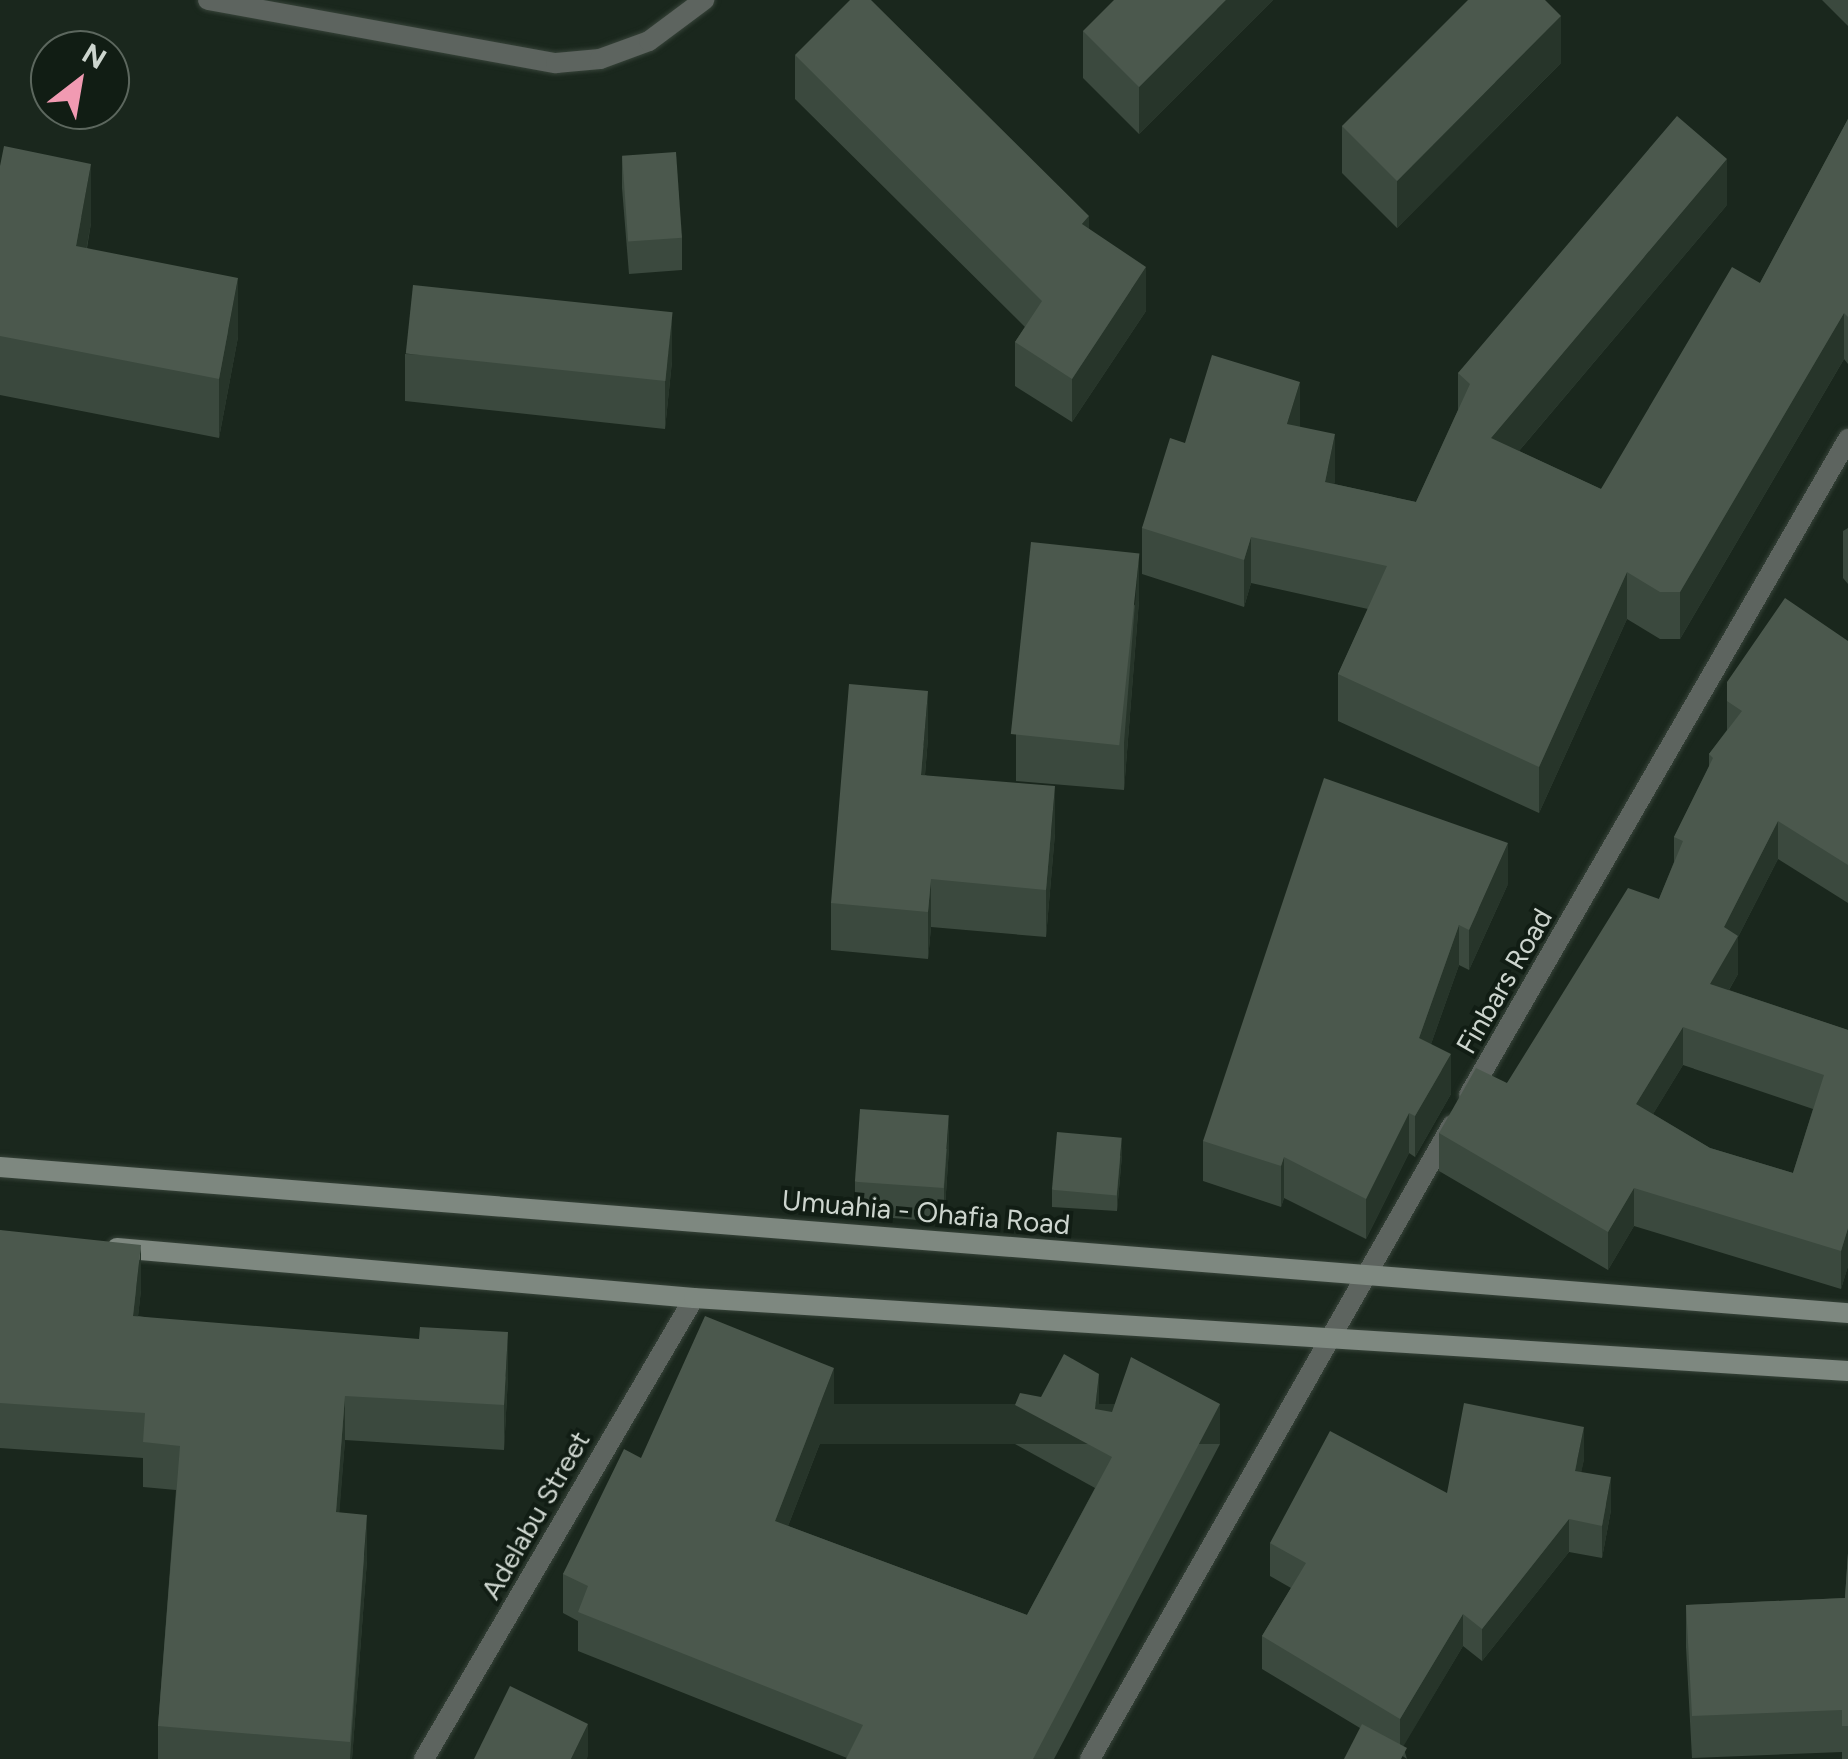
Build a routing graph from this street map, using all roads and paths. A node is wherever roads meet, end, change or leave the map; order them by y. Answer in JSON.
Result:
{"nodes":[{"id":1,"x":208,"y":0,"type":"edge"},
{"id":2,"x":704,"y":0,"type":"edge"},
{"id":3,"x":1848,"y":439,"type":"edge"},
{"id":4,"x":0,"y":1167,"type":"edge"},
{"id":5,"x":97,"y":1246,"type":"edge"},
{"id":6,"x":1364,"y":1277,"type":"junction"},
{"id":7,"x":694,"y":1298,"type":"junction"},
{"id":8,"x":1848,"y":1313,"type":"edge"},
{"id":9,"x":1323,"y":1343,"type":"junction"},
{"id":10,"x":1848,"y":1371,"type":"edge"},
{"id":11,"x":424,"y":1759,"type":"edge"},
{"id":12,"x":1090,"y":1759,"type":"edge"}],
"edges":[{"from":1,"to":2,"type":"street"},
{"from":3,"to":6,"type":"street","name":"Finbars Road"},
{"from":4,"to":6,"type":"main road","name":"Umuahia - Ohafia Road"},
{"from":5,"to":7,"type":"main road"},
{"from":6,"to":8,"type":"main road","name":"Umuahia - Ohafia Road"},
{"from":6,"to":9,"type":"street","name":"Finbars Road"},
{"from":7,"to":9,"type":"main road"},
{"from":7,"to":11,"type":"street","name":"Adelabu Street"},
{"from":9,"to":10,"type":"main road"},
{"from":9,"to":12,"type":"street","name":"Finbars Road"}]}
